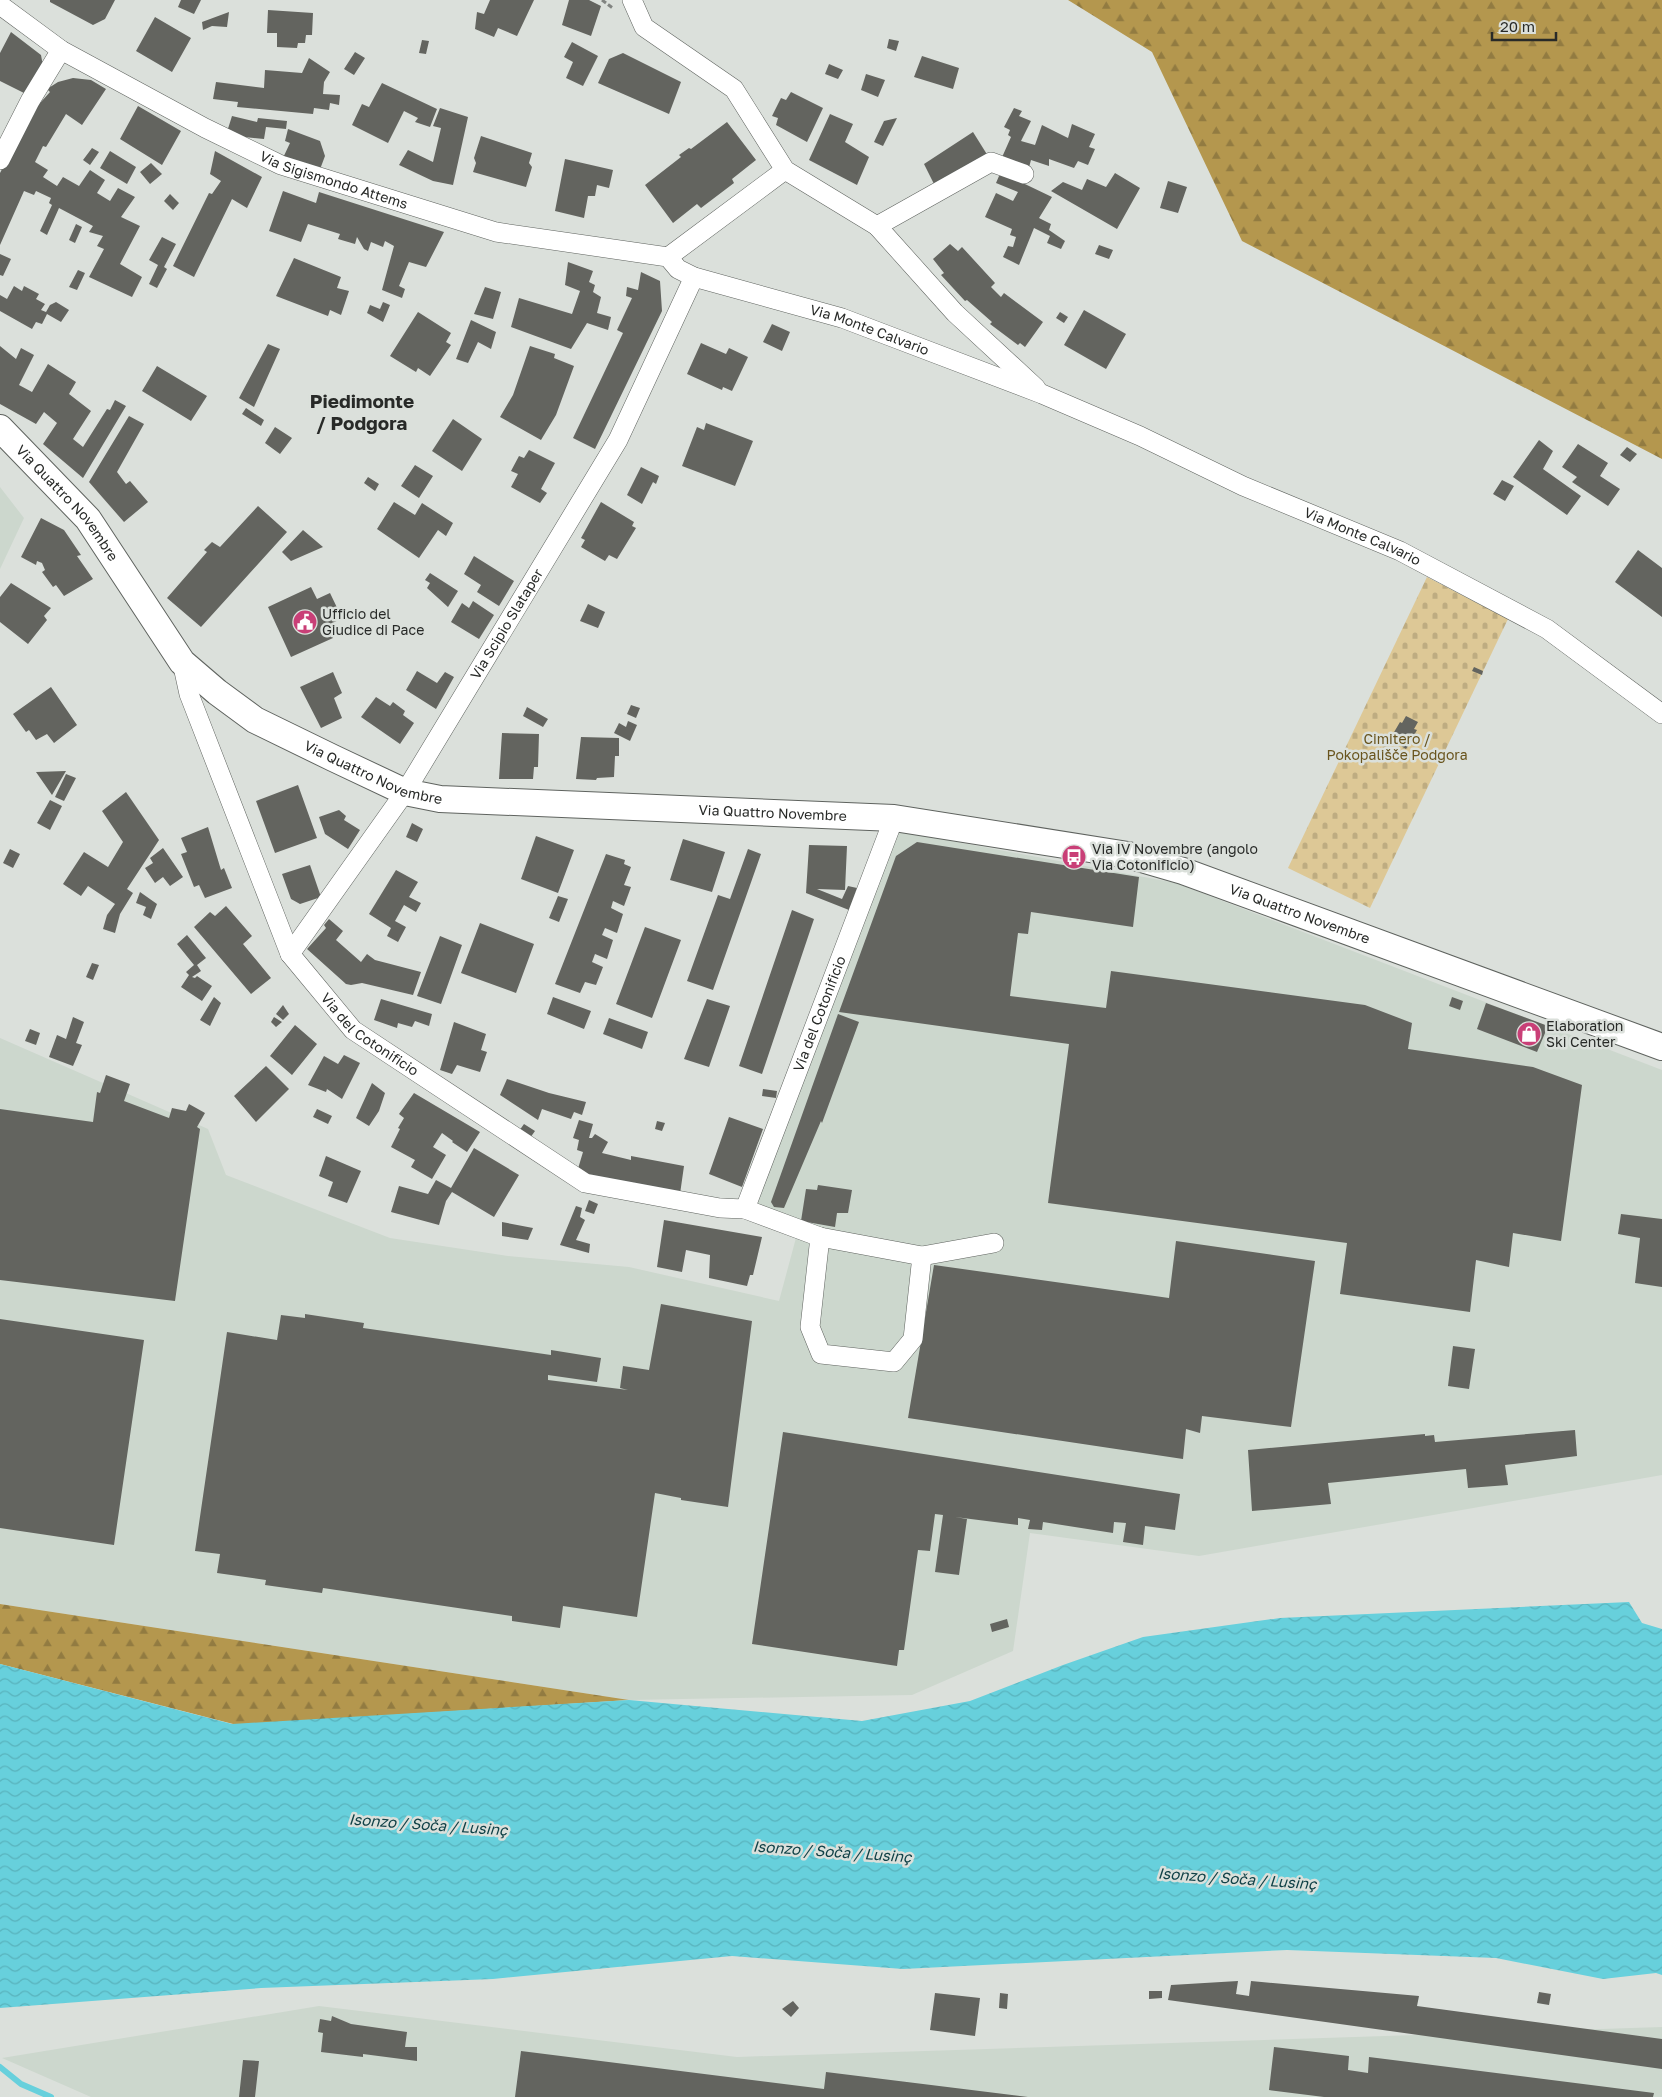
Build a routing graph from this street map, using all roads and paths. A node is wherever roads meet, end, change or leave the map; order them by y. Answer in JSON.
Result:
{"nodes":[{"id":1,"x":632,"y":0,"type":"edge"},
{"id":2,"x":0,"y":5,"type":"edge"},
{"id":3,"x":61,"y":50,"type":"junction"},
{"id":4,"x":0,"y":160,"type":"edge"},
{"id":5,"x":785,"y":170,"type":"junction"},
{"id":6,"x":1024,"y":174,"type":"dead end"},
{"id":7,"x":877,"y":226,"type":"junction"},
{"id":8,"x":668,"y":257,"type":"junction"},
{"id":9,"x":694,"y":277,"type":"junction"},
{"id":10,"x":1042,"y":394,"type":"junction"},
{"id":11,"x":0,"y":428,"type":"edge"},
{"id":12,"x":182,"y":662,"type":"junction"},
{"id":13,"x":1662,"y":714,"type":"edge"},
{"id":14,"x":405,"y":792,"type":"junction"},
{"id":15,"x":894,"y":818,"type":"junction"},
{"id":16,"x":290,"y":954,"type":"junction"},
{"id":17,"x":1662,"y":1047,"type":"edge"},
{"id":18,"x":746,"y":1209,"type":"junction"},
{"id":19,"x":820,"y":1237,"type":"junction"},
{"id":20,"x":994,"y":1243,"type":"dead end"},
{"id":21,"x":922,"y":1256,"type":"junction"}],
"edges":[{"from":1,"to":5,"type":"street","name":"Via Monte Calvario"},
{"from":2,"to":3,"type":"street","name":"Via Sigismondo Attems"},
{"from":3,"to":4,"type":"street"},
{"from":3,"to":8,"type":"street","name":"Via Sigismondo Attems"},
{"from":5,"to":7,"type":"street","name":"Via Monte Calvario"},
{"from":5,"to":8,"type":"street"},
{"from":6,"to":7,"type":"street"},
{"from":7,"to":10,"type":"street","name":"Via Monte Calvario"},
{"from":8,"to":9,"type":"street"},
{"from":9,"to":10,"type":"street","name":"Via Monte Calvario"},
{"from":9,"to":14,"type":"street","name":"Via Scipio Slataper"},
{"from":10,"to":13,"type":"street","name":"Via Monte Calvario"},
{"from":11,"to":12,"type":"main road","name":"Via Quattro Novembre"},
{"from":12,"to":14,"type":"main road","name":"Via Quattro Novembre"},
{"from":12,"to":16,"type":"street","name":"Via del Cotonificio"},
{"from":14,"to":15,"type":"main road","name":"Via Quattro Novembre"},
{"from":14,"to":16,"type":"street","name":"Via Scipio Slataper"},
{"from":15,"to":17,"type":"main road","name":"Via Quattro Novembre"},
{"from":15,"to":18,"type":"street","name":"Via del Cotonificio"},
{"from":16,"to":18,"type":"street","name":"Via del Cotonificio"},
{"from":18,"to":19,"type":"street","name":"Via del Cotonificio"},
{"from":19,"to":21,"type":"street","name":"Via del Cotonificio"},
{"from":19,"to":21,"type":"street"},
{"from":20,"to":21,"type":"street","name":"Via del Cotonificio"}]}
